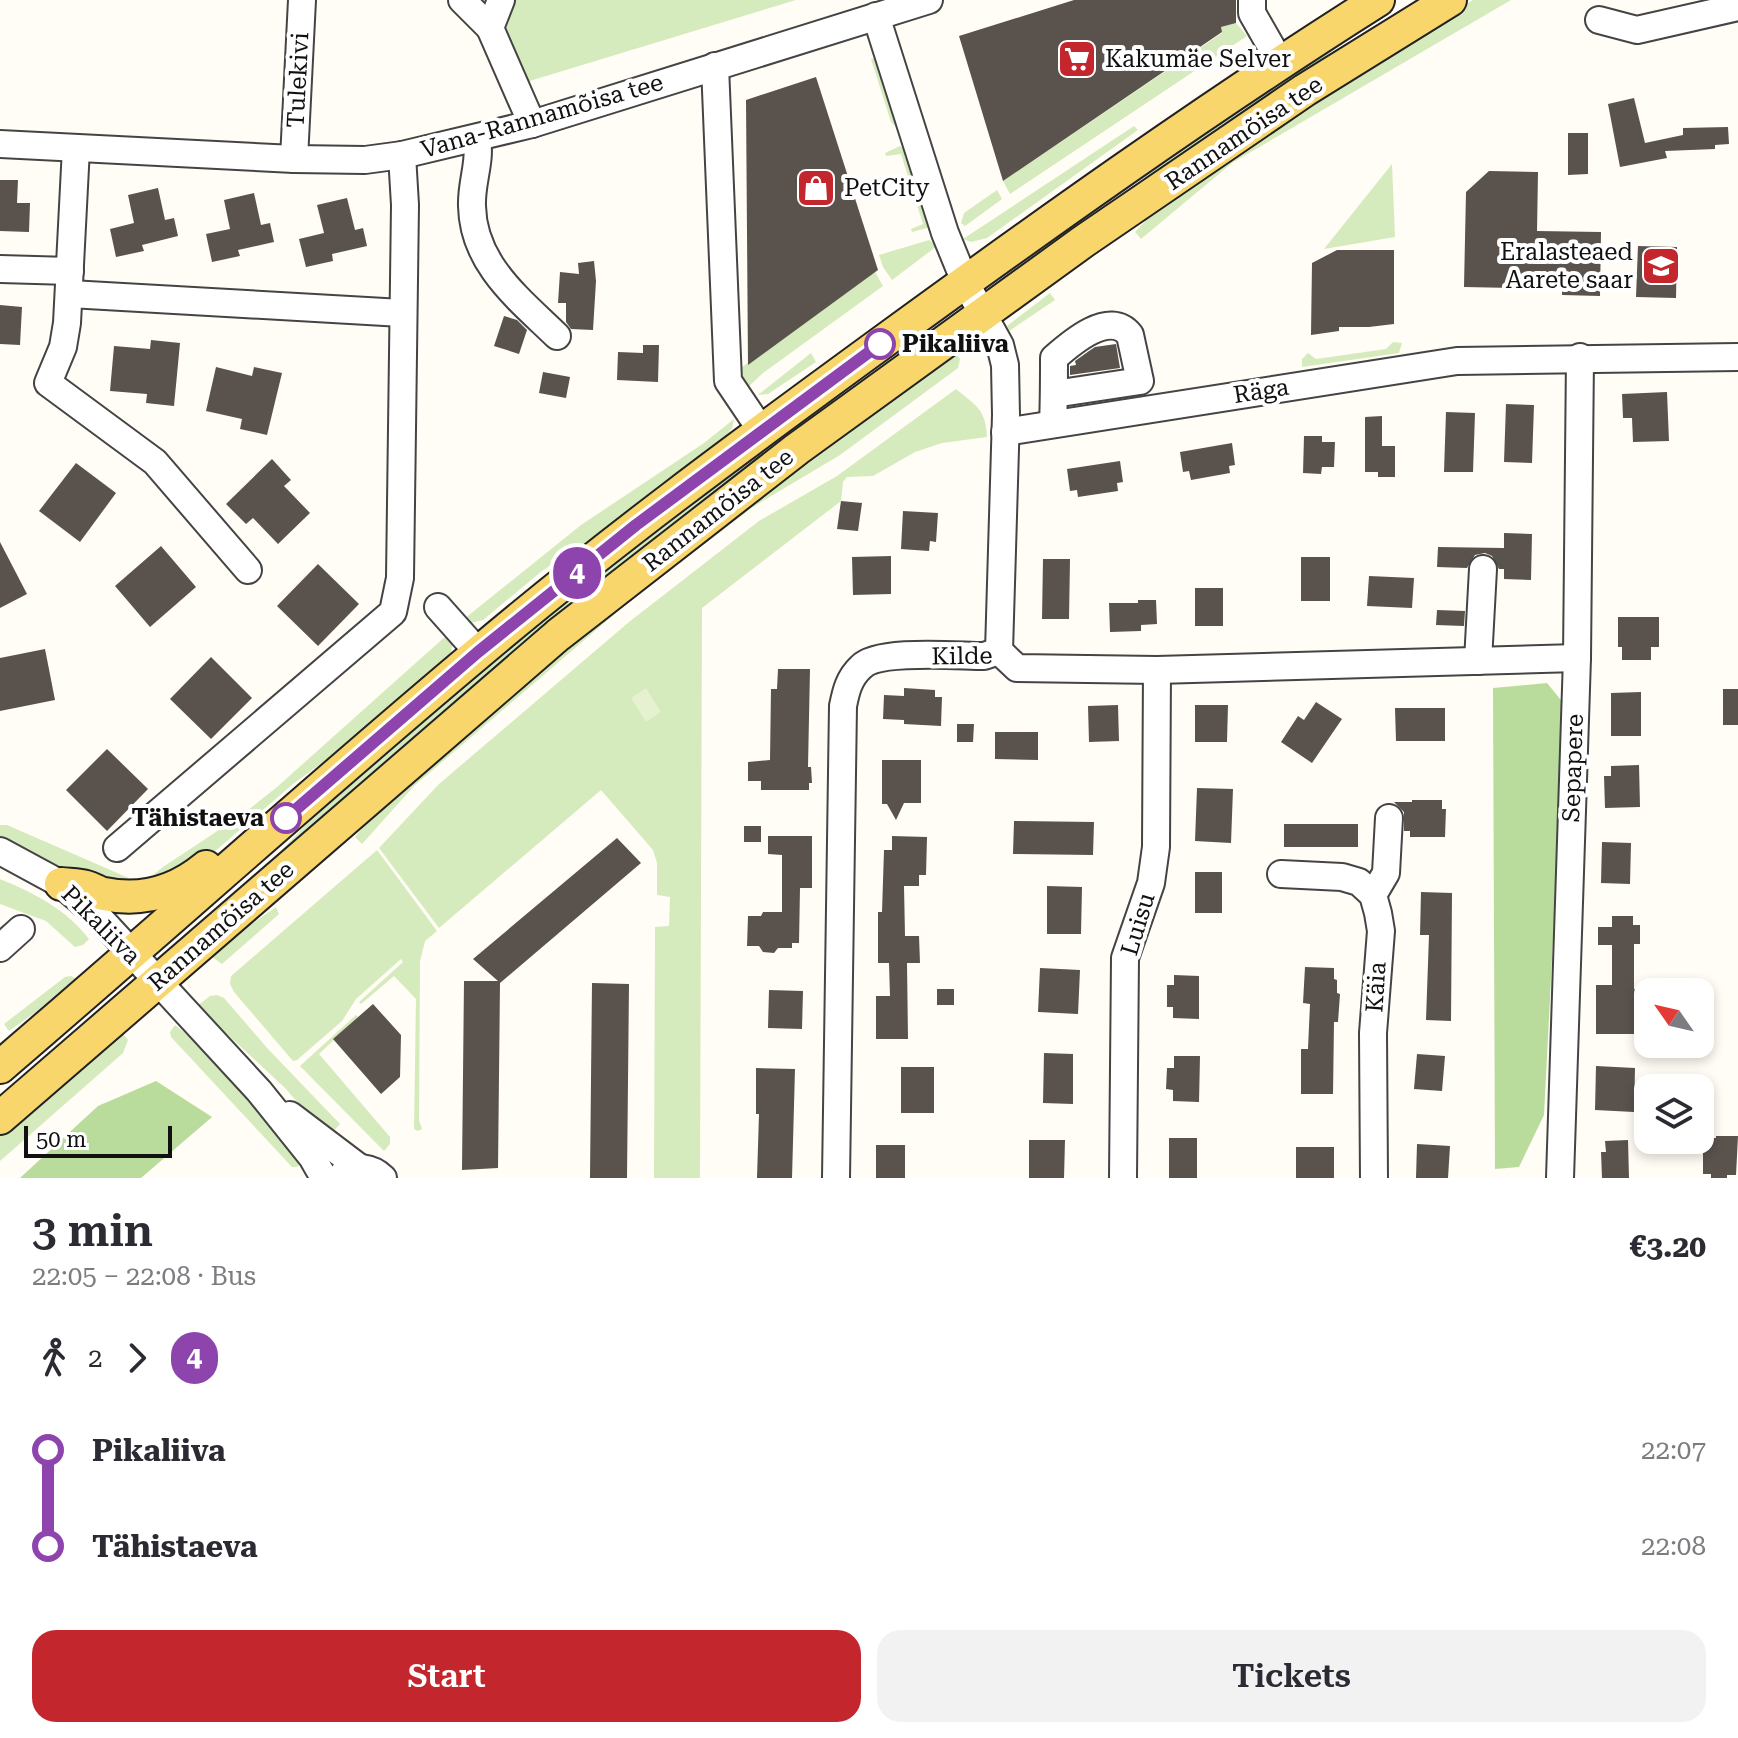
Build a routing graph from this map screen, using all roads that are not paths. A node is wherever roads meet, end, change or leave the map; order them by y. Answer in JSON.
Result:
{"nodes":[{"id":1,"x":302,"y":0,"type":"edge"},
{"id":2,"x":462,"y":0,"type":"edge"},
{"id":3,"x":501,"y":0,"type":"edge"},
{"id":4,"x":929,"y":0,"type":"edge"},
{"id":5,"x":1252,"y":0,"type":"edge"},
{"id":6,"x":1378,"y":0,"type":"edge"},
{"id":7,"x":1450,"y":0,"type":"edge"},
{"id":8,"x":1738,"y":7,"type":"edge"},
{"id":9,"x":876,"y":16,"type":"junction"},
{"id":10,"x":1599,"y":20,"type":"dead end"},
{"id":11,"x":490,"y":28,"type":"junction"},
{"id":12,"x":1280,"y":62,"type":"junction"},
{"id":13,"x":715,"y":66,"type":"junction"},
{"id":14,"x":532,"y":124,"type":"junction"},
{"id":15,"x":477,"y":139,"type":"junction"},
{"id":16,"x":0,"y":144,"type":"edge"},
{"id":17,"x":76,"y":148,"type":"junction"},
{"id":18,"x":402,"y":155,"type":"junction"},
{"id":19,"x":294,"y":159,"type":"junction"},
{"id":20,"x":0,"y":269,"type":"edge"},
{"id":21,"x":965,"y":282,"type":"junction"},
{"id":22,"x":70,"y":283,"type":"junction"},
{"id":23,"x":402,"y":313,"type":"junction"},
{"id":24,"x":983,"y":313,"type":"junction"},
{"id":25,"x":557,"y":336,"type":"dead end"},
{"id":26,"x":1580,"y":357,"type":"junction"},
{"id":27,"x":1738,"y":357,"type":"edge"},
{"id":28,"x":1140,"y":381,"type":"junction"},
{"id":29,"x":1054,"y":394,"type":"junction"},
{"id":30,"x":1144,"y":409,"type":"junction"},
{"id":31,"x":1053,"y":424,"type":"junction"},
{"id":32,"x":761,"y":430,"type":"junction"},
{"id":33,"x":1005,"y":432,"type":"junction"},
{"id":34,"x":1483,"y":569,"type":"dead end"},
{"id":35,"x":248,"y":570,"type":"dead end"},
{"id":36,"x":438,"y":607,"type":"dead end"},
{"id":37,"x":999,"y":651,"type":"junction"},
{"id":38,"x":478,"y":652,"type":"junction"},
{"id":39,"x":1577,"y":658,"type":"junction"},
{"id":40,"x":1478,"y":661,"type":"junction"},
{"id":41,"x":1157,"y":670,"type":"junction"},
{"id":42,"x":1389,"y":818,"type":"dead end"},
{"id":43,"x":261,"y":840,"type":"junction"},
{"id":44,"x":117,"y":848,"type":"dead end"},
{"id":45,"x":0,"y":851,"type":"edge"},
{"id":46,"x":0,"y":869,"type":"edge"},
{"id":47,"x":1281,"y":874,"type":"dead end"},
{"id":48,"x":49,"y":877,"type":"junction"},
{"id":49,"x":1373,"y":895,"type":"junction"},
{"id":50,"x":21,"y":929,"type":"dead end"},
{"id":51,"x":0,"y":948,"type":"edge"},
{"id":52,"x":131,"y":954,"type":"junction"},
{"id":53,"x":157,"y":981,"type":"junction"},
{"id":54,"x":0,"y":1067,"type":"edge"},
{"id":55,"x":259,"y":1091,"type":"junction"},
{"id":56,"x":0,"y":1118,"type":"edge"},
{"id":57,"x":360,"y":1175,"type":"edge"},
{"id":58,"x":324,"y":1178,"type":"edge"},
{"id":59,"x":836,"y":1178,"type":"edge"},
{"id":60,"x":1123,"y":1178,"type":"edge"},
{"id":61,"x":1374,"y":1178,"type":"edge"},
{"id":62,"x":1560,"y":1178,"type":"edge"}],
"edges":[{"from":1,"to":19,"type":"street","name":"Tulekivi"},
{"from":2,"to":11,"type":"street"},
{"from":3,"to":11,"type":"street"},
{"from":4,"to":9,"type":"street","name":"Vana-Rannamõisa tee"},
{"from":5,"to":12,"type":"street"},
{"from":6,"to":12,"type":"main road","name":"Rannamõisa tee"},
{"from":7,"to":24,"type":"main road","name":"Rannamõisa tee"},
{"from":8,"to":10,"type":"street"},
{"from":9,"to":13,"type":"street","name":"Vana-Rannamõisa tee"},
{"from":9,"to":21,"type":"street"},
{"from":11,"to":14,"type":"street"},
{"from":12,"to":21,"type":"main road","name":"Rannamõisa tee"},
{"from":13,"to":14,"type":"street","name":"Vana-Rannamõisa tee"},
{"from":13,"to":32,"type":"street"},
{"from":14,"to":15,"type":"street","name":"Vana-Rannamõisa tee"},
{"from":15,"to":18,"type":"street","name":"Vana-Rannamõisa tee"},
{"from":15,"to":25,"type":"street"},
{"from":16,"to":17,"type":"street","name":"Vana-Rannamõisa tee"},
{"from":17,"to":19,"type":"street","name":"Vana-Rannamõisa tee"},
{"from":17,"to":22,"type":"street"},
{"from":18,"to":19,"type":"street","name":"Vana-Rannamõisa tee"},
{"from":18,"to":23,"type":"street"},
{"from":20,"to":22,"type":"street"},
{"from":21,"to":24,"type":"street"},
{"from":21,"to":32,"type":"main road","name":"Rannamõisa tee"},
{"from":22,"to":23,"type":"street"},
{"from":22,"to":35,"type":"street"},
{"from":23,"to":44,"type":"street"},
{"from":24,"to":33,"type":"street"},
{"from":24,"to":53,"type":"main road","name":"Rannamõisa tee"},
{"from":26,"to":27,"type":"street","name":"Räga"},
{"from":26,"to":30,"type":"street","name":"Räga"},
{"from":26,"to":39,"type":"street","name":"Sepapere"},
{"from":28,"to":29,"type":"street"},
{"from":28,"to":29,"type":"street"},
{"from":28,"to":30,"type":"street"},
{"from":29,"to":31,"type":"street"},
{"from":30,"to":31,"type":"street","name":"Räga"},
{"from":31,"to":33,"type":"street","name":"Räga"},
{"from":32,"to":38,"type":"main road","name":"Rannamõisa tee"},
{"from":33,"to":37,"type":"street"},
{"from":34,"to":40,"type":"street"},
{"from":36,"to":38,"type":"street"},
{"from":37,"to":41,"type":"street","name":"Kilde"},
{"from":37,"to":59,"type":"street","name":"Kilde"},
{"from":38,"to":43,"type":"main road","name":"Rannamõisa tee"},
{"from":39,"to":40,"type":"street","name":"Kilde"},
{"from":39,"to":62,"type":"street","name":"Sepapere"},
{"from":40,"to":41,"type":"street","name":"Kilde"},
{"from":41,"to":60,"type":"street","name":"Luisu"},
{"from":42,"to":49,"type":"street"},
{"from":43,"to":48,"type":"main road"},
{"from":43,"to":52,"type":"main road","name":"Rannamõisa tee"},
{"from":45,"to":48,"type":"street","name":"Pikaliiva"},
{"from":46,"to":48,"type":"street","name":"Pikaliiva"},
{"from":47,"to":49,"type":"street"},
{"from":48,"to":52,"type":"street","name":"Pikaliiva"},
{"from":49,"to":61,"type":"street","name":"Käia"},
{"from":50,"to":51,"type":"street"},
{"from":52,"to":53,"type":"street","name":"Pikaliiva"},
{"from":52,"to":54,"type":"main road","name":"Rannamõisa tee"},
{"from":53,"to":55,"type":"street","name":"Pikaliiva"},
{"from":53,"to":56,"type":"main road","name":"Rannamõisa tee"},
{"from":55,"to":57,"type":"street","name":"Pikaliiva"},
{"from":55,"to":58,"type":"street","name":"Pikaliiva"}]}
